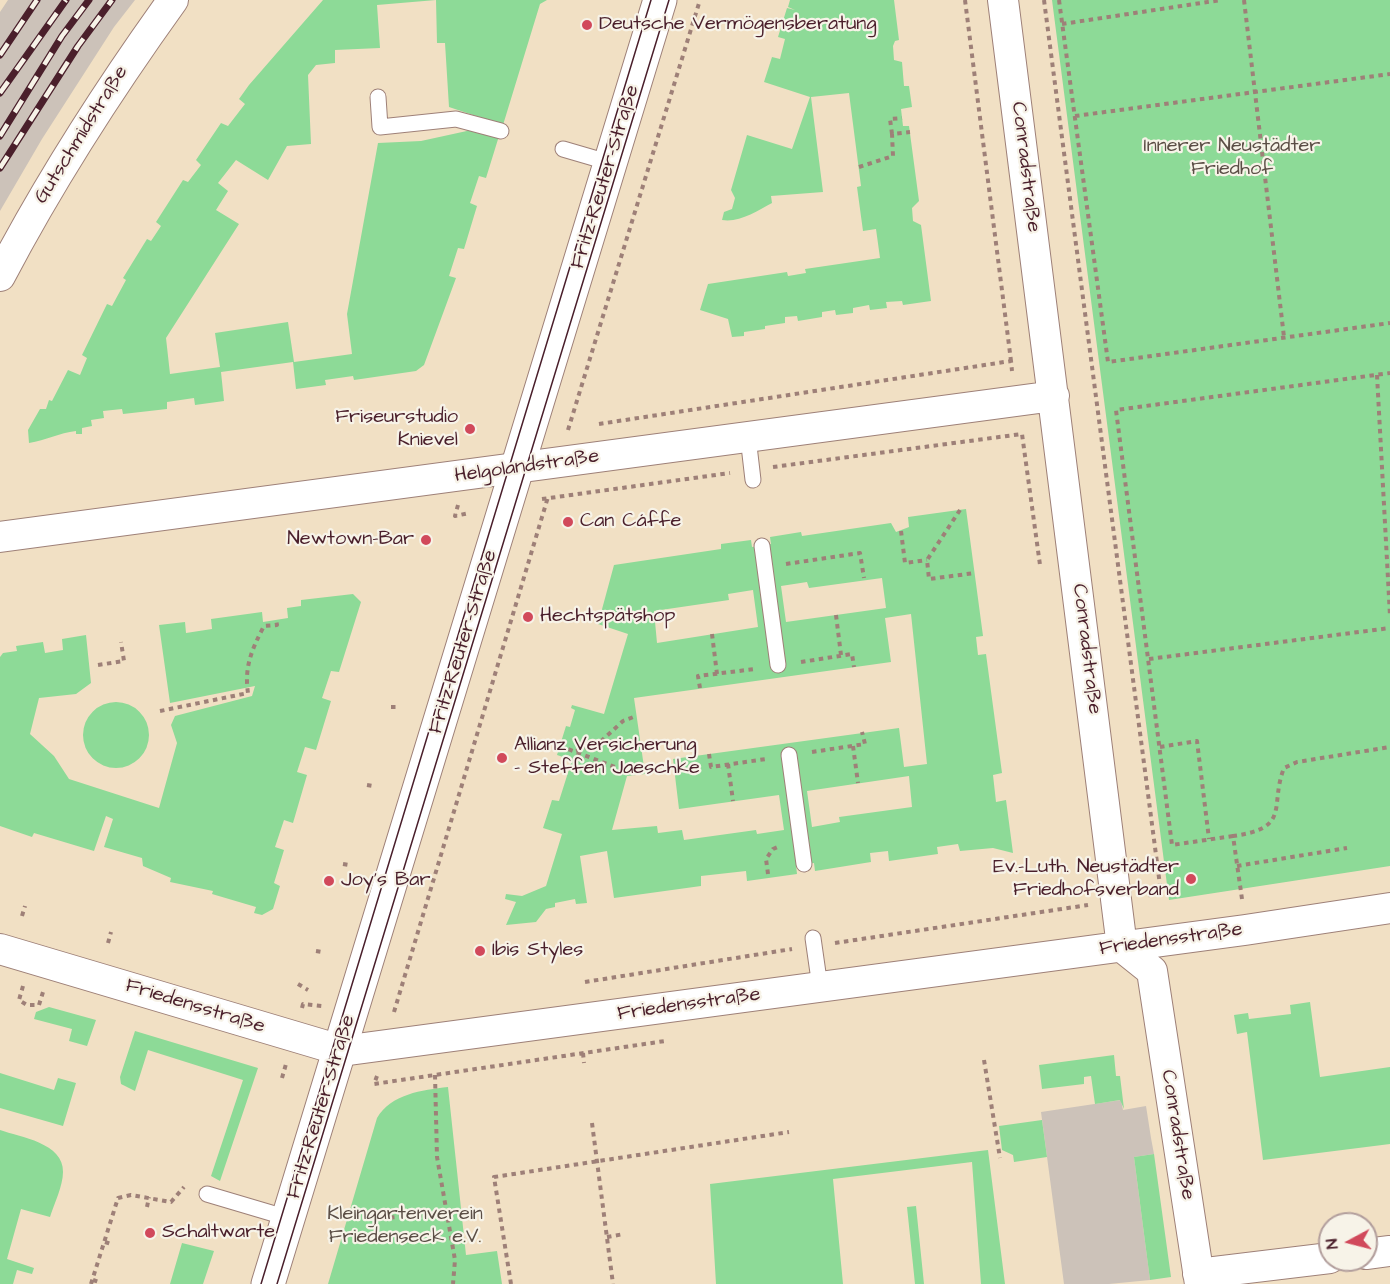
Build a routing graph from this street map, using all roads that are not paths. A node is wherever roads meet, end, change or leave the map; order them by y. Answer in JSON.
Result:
{"nodes":[{"id":1,"x":173,"y":0,"type":"edge"},
{"id":2,"x":660,"y":0,"type":"edge"},
{"id":3,"x":1003,"y":0,"type":"edge"},
{"id":4,"x":378,"y":97,"type":"dead end"},
{"id":5,"x":501,"y":131,"type":"dead end"},
{"id":6,"x":563,"y":149,"type":"dead end"},
{"id":7,"x":611,"y":163,"type":"junction"},
{"id":8,"x":0,"y":276,"type":"edge"},
{"id":9,"x":1054,"y":396,"type":"junction"},
{"id":10,"x":748,"y":437,"type":"junction"},
{"id":11,"x":518,"y":468,"type":"junction"},
{"id":12,"x":753,"y":475,"type":"road end"},
{"id":13,"x":0,"y":537,"type":"edge"},
{"id":14,"x":762,"y":546,"type":"dead end"},
{"id":15,"x":778,"y":665,"type":"dead end"},
{"id":16,"x":789,"y":755,"type":"dead end"},
{"id":17,"x":804,"y":864,"type":"dead end"},
{"id":18,"x":1390,"y":908,"type":"edge"},
{"id":19,"x":814,"y":942,"type":"road end"},
{"id":20,"x":1122,"y":946,"type":"junction"},
{"id":21,"x":0,"y":949,"type":"edge"},
{"id":22,"x":820,"y":987,"type":"junction"},
{"id":23,"x":340,"y":1050,"type":"junction"},
{"id":24,"x":207,"y":1194,"type":"dead end"},
{"id":25,"x":288,"y":1218,"type":"junction"},
{"id":26,"x":1318,"y":1260,"type":"edge"},
{"id":27,"x":1199,"y":1279,"type":"edge"},
{"id":28,"x":268,"y":1284,"type":"edge"}],
"edges":[{"from":1,"to":8,"type":"street","name":"Gutschmidstraße"},
{"from":2,"to":7,"type":"main road","name":"Fritz-Reuter-Straße"},
{"from":3,"to":9,"type":"street","name":"Conradstraße"},
{"from":4,"to":5,"type":"lane"},
{"from":6,"to":7,"type":"lane"},
{"from":7,"to":11,"type":"main road","name":"Fritz-Reuter-Straße"},
{"from":9,"to":10,"type":"street","name":"Helgolandstraße"},
{"from":9,"to":20,"type":"street","name":"Conradstraße"},
{"from":10,"to":11,"type":"street","name":"Helgolandstraße"},
{"from":10,"to":12,"type":"lane"},
{"from":11,"to":13,"type":"street","name":"Helgolandstraße"},
{"from":11,"to":23,"type":"main road","name":"Fritz-Reuter-Straße"},
{"from":14,"to":15,"type":"lane"},
{"from":16,"to":17,"type":"lane"},
{"from":18,"to":20,"type":"street","name":"Friedensstraße"},
{"from":19,"to":22,"type":"lane"},
{"from":20,"to":22,"type":"street","name":"Friedensstraße"},
{"from":20,"to":27,"type":"street","name":"Conradstraße"},
{"from":21,"to":23,"type":"street","name":"Friedensstraße"},
{"from":22,"to":23,"type":"street","name":"Friedensstraße"},
{"from":23,"to":25,"type":"main road","name":"Fritz-Reuter-Straße"},
{"from":24,"to":25,"type":"lane"},
{"from":25,"to":28,"type":"main road","name":"Fritz-Reuter-Straße"},
{"from":26,"to":27,"type":"street"}]}
